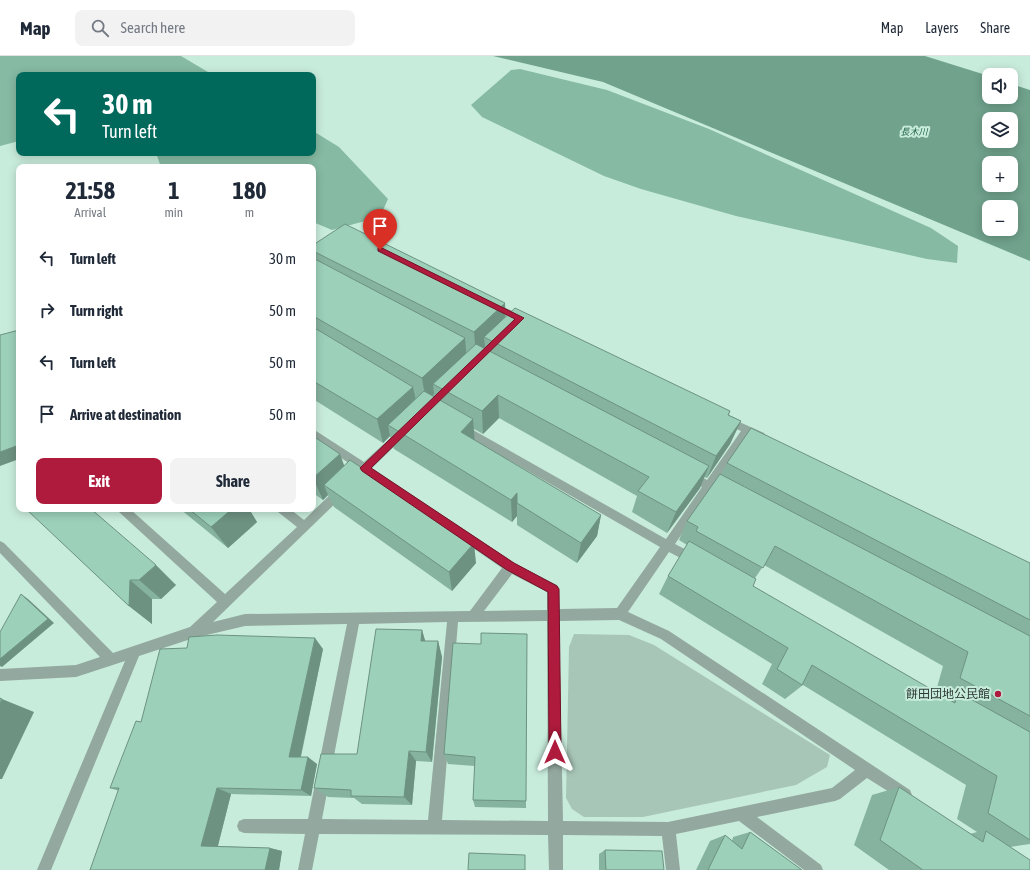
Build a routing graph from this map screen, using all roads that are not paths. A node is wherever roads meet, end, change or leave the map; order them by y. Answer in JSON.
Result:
{"nodes":[{"id":1,"x":486,"y":301,"type":"edge"},
{"id":2,"x":521,"y":321,"type":"edge"},
{"id":3,"x":719,"y":416,"type":"edge"},
{"id":4,"x":455,"y":424,"type":"edge"},
{"id":5,"x":410,"y":425,"type":"edge"},
{"id":6,"x":747,"y":430,"type":"junction"},
{"id":7,"x":316,"y":435,"type":"edge"},
{"id":8,"x":768,"y":440,"type":"edge"},
{"id":9,"x":365,"y":468,"type":"junction"},
{"id":10,"x":680,"y":470,"type":"edge"},
{"id":11,"x":709,"y":486,"type":"junction"},
{"id":12,"x":730,"y":497,"type":"edge"},
{"id":13,"x":126,"y":512,"type":"edge"},
{"id":14,"x":286,"y":512,"type":"edge"},
{"id":15,"x":304,"y":526,"type":"junction"},
{"id":16,"x":667,"y":545,"type":"junction"},
{"id":17,"x":0,"y":546,"type":"edge"},
{"id":18,"x":701,"y":565,"type":"edge"},
{"id":19,"x":510,"y":567,"type":"junction"},
{"id":20,"x":225,"y":602,"type":"junction"},
{"id":21,"x":620,"y":614,"type":"junction"},
{"id":22,"x":473,"y":616,"type":"junction"},
{"id":23,"x":554,"y":616,"type":"junction"},
{"id":24,"x":453,"y":617,"type":"junction"},
{"id":25,"x":354,"y":618,"type":"junction"},
{"id":26,"x":194,"y":632,"type":"junction"},
{"id":27,"x":135,"y":652,"type":"junction"},
{"id":28,"x":111,"y":659,"type":"junction"},
{"id":29,"x":0,"y":675,"type":"edge"},
{"id":30,"x":867,"y":769,"type":"junction"},
{"id":31,"x":913,"y":800,"type":"edge"},
{"id":32,"x":741,"y":814,"type":"junction"},
{"id":33,"x":244,"y":826,"type":"dead end"},
{"id":34,"x":314,"y":827,"type":"junction"},
{"id":35,"x":434,"y":828,"type":"junction"},
{"id":36,"x":555,"y":828,"type":"junction"},
{"id":37,"x":668,"y":829,"type":"junction"},
{"id":38,"x":44,"y":870,"type":"edge"},
{"id":39,"x":305,"y":870,"type":"edge"},
{"id":40,"x":556,"y":870,"type":"edge"},
{"id":41,"x":673,"y":870,"type":"edge"},
{"id":42,"x":816,"y":870,"type":"edge"}],
"edges":[{"from":1,"to":2,"type":"street"},
{"from":3,"to":6,"type":"street"},
{"from":4,"to":16,"type":"street"},
{"from":5,"to":9,"type":"street"},
{"from":6,"to":8,"type":"street"},
{"from":6,"to":11,"type":"street"},
{"from":7,"to":9,"type":"street"},
{"from":9,"to":15,"type":"street"},
{"from":9,"to":19,"type":"street"},
{"from":10,"to":11,"type":"street"},
{"from":11,"to":12,"type":"street"},
{"from":11,"to":16,"type":"street"},
{"from":13,"to":20,"type":"street"},
{"from":14,"to":15,"type":"street"},
{"from":15,"to":20,"type":"street"},
{"from":16,"to":18,"type":"street"},
{"from":16,"to":21,"type":"street"},
{"from":17,"to":28,"type":"street"},
{"from":19,"to":22,"type":"street"},
{"from":19,"to":23,"type":"street"},
{"from":20,"to":26,"type":"street"},
{"from":21,"to":23,"type":"street"},
{"from":21,"to":30,"type":"street"},
{"from":22,"to":23,"type":"street"},
{"from":22,"to":24,"type":"street"},
{"from":23,"to":36,"type":"street"},
{"from":24,"to":25,"type":"street"},
{"from":24,"to":35,"type":"street"},
{"from":25,"to":26,"type":"street"},
{"from":25,"to":34,"type":"street"},
{"from":26,"to":27,"type":"street"},
{"from":27,"to":28,"type":"street"},
{"from":27,"to":38,"type":"street"},
{"from":28,"to":29,"type":"street"},
{"from":30,"to":31,"type":"street"},
{"from":30,"to":32,"type":"street"},
{"from":32,"to":37,"type":"street"},
{"from":32,"to":42,"type":"street"},
{"from":33,"to":34,"type":"street"},
{"from":34,"to":35,"type":"street"},
{"from":34,"to":39,"type":"street"},
{"from":35,"to":36,"type":"street"},
{"from":36,"to":37,"type":"street"},
{"from":36,"to":40,"type":"street"},
{"from":37,"to":41,"type":"street"}]}
